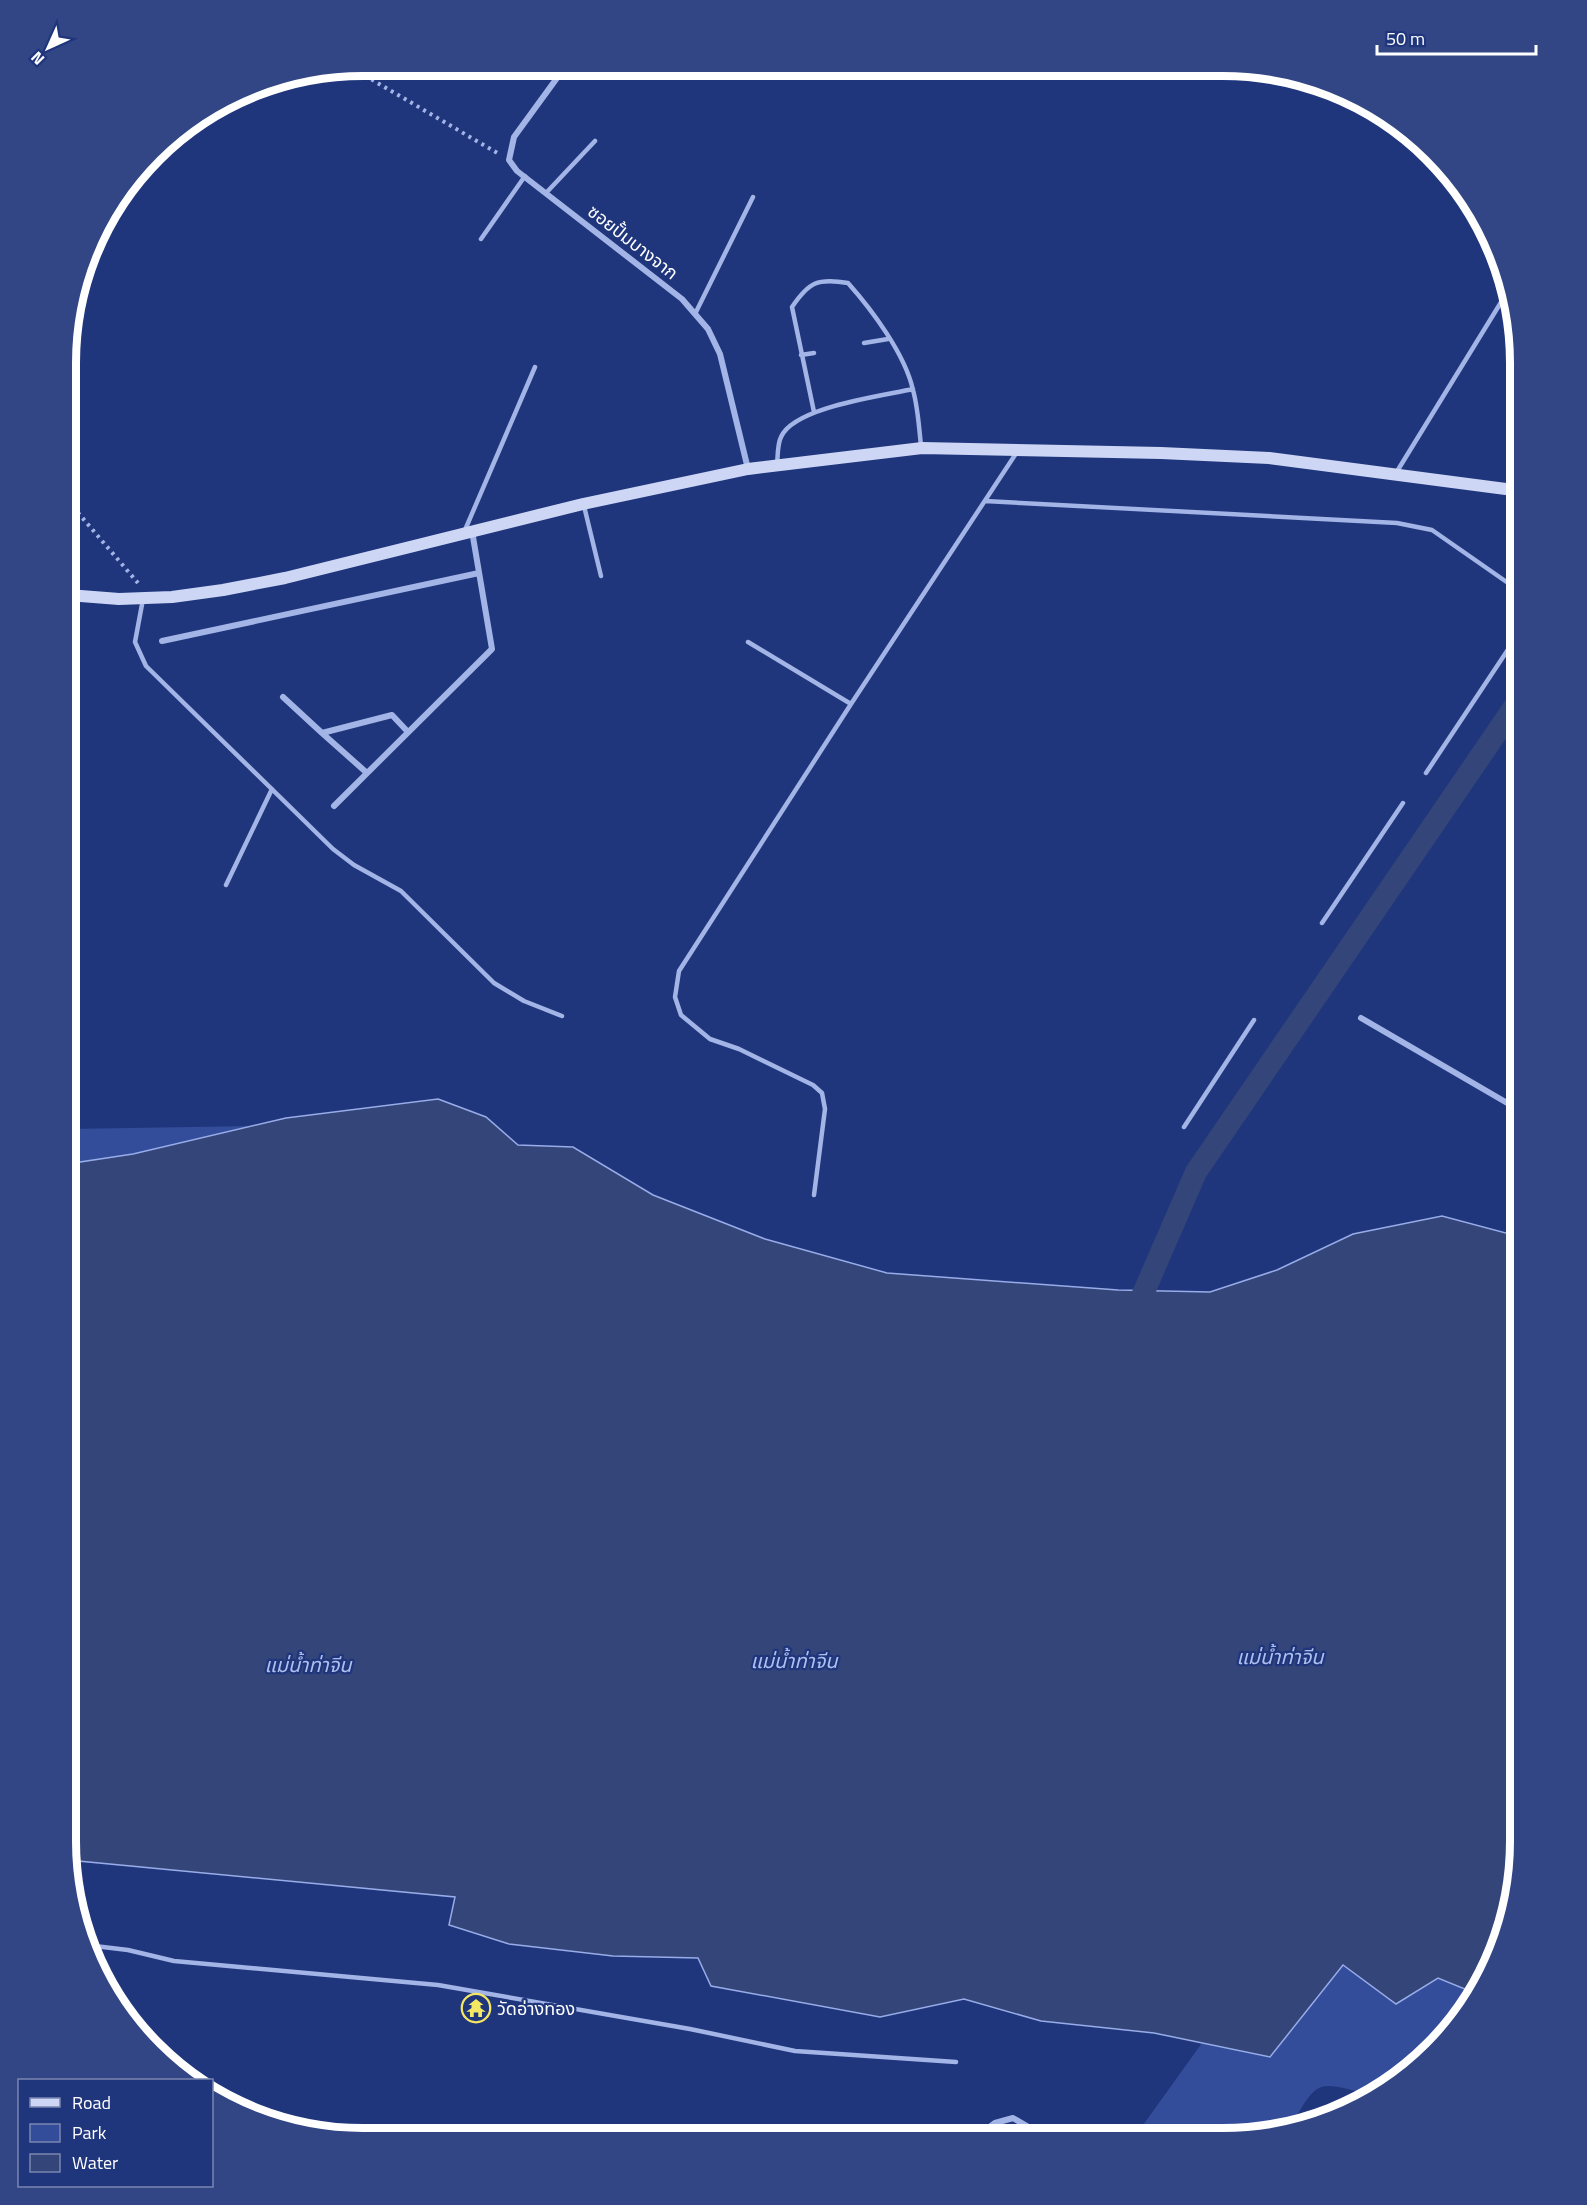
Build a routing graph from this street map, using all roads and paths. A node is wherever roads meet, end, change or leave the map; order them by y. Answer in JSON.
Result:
{"nodes":[{"id":1,"x":366,"y":76,"type":"edge"},
{"id":2,"x":559,"y":76,"type":"edge"},
{"id":3,"x":595,"y":141,"type":"dead end"},
{"id":4,"x":509,"y":159,"type":"junction"},
{"id":5,"x":525,"y":176,"type":"junction"},
{"id":6,"x":546,"y":193,"type":"junction"},
{"id":7,"x":753,"y":197,"type":"dead end"},
{"id":8,"x":481,"y":239,"type":"dead end"},
{"id":9,"x":1503,"y":299,"type":"edge"},
{"id":10,"x":695,"y":314,"type":"junction"},
{"id":11,"x":888,"y":339,"type":"junction"},
{"id":12,"x":864,"y":343,"type":"dead end"},
{"id":13,"x":814,"y":353,"type":"dead end"},
{"id":14,"x":801,"y":354,"type":"junction"},
{"id":15,"x":535,"y":367,"type":"dead end"},
{"id":16,"x":913,"y":389,"type":"junction"},
{"id":17,"x":814,"y":412,"type":"junction"},
{"id":18,"x":922,"y":448,"type":"junction"},
{"id":19,"x":1019,"y":450,"type":"junction"},
{"id":20,"x":777,"y":465,"type":"junction"},
{"id":21,"x":748,"y":469,"type":"junction"},
{"id":22,"x":1396,"y":473,"type":"junction"},
{"id":23,"x":1510,"y":489,"type":"edge"},
{"id":24,"x":985,"y":501,"type":"junction"},
{"id":25,"x":584,"y":504,"type":"junction"},
{"id":26,"x":76,"y":511,"type":"edge"},
{"id":27,"x":468,"y":532,"type":"junction"},
{"id":28,"x":479,"y":573,"type":"junction"},
{"id":29,"x":601,"y":576,"type":"dead end"},
{"id":30,"x":1510,"y":584,"type":"edge"},
{"id":31,"x":76,"y":596,"type":"edge"},
{"id":32,"x":148,"y":598,"type":"junction"},
{"id":33,"x":162,"y":641,"type":"dead end"},
{"id":34,"x":748,"y":642,"type":"dead end"},
{"id":35,"x":1510,"y":646,"type":"edge"},
{"id":36,"x":283,"y":697,"type":"dead end"},
{"id":37,"x":851,"y":704,"type":"junction"},
{"id":38,"x":408,"y":732,"type":"junction"},
{"id":39,"x":322,"y":733,"type":"junction"},
{"id":40,"x":367,"y":773,"type":"junction"},
{"id":41,"x":1425,"y":773,"type":"dead end"},
{"id":42,"x":272,"y":789,"type":"junction"},
{"id":43,"x":1403,"y":803,"type":"dead end"},
{"id":44,"x":333,"y":806,"type":"dead end"},
{"id":45,"x":225,"y":885,"type":"dead end"},
{"id":46,"x":1322,"y":922,"type":"dead end"},
{"id":47,"x":562,"y":1016,"type":"dead end"},
{"id":48,"x":1361,"y":1018,"type":"dead end"},
{"id":49,"x":1254,"y":1020,"type":"dead end"},
{"id":50,"x":1510,"y":1105,"type":"edge"},
{"id":51,"x":1184,"y":1127,"type":"dead end"},
{"id":52,"x":814,"y":1196,"type":"dead end"},
{"id":53,"x":96,"y":1946,"type":"edge"},
{"id":54,"x":956,"y":2062,"type":"dead end"},
{"id":55,"x":988,"y":2128,"type":"edge"},
{"id":56,"x":1034,"y":2128,"type":"edge"}],
"edges":[{"from":1,"to":4,"type":"path"},
{"from":2,"to":4,"type":"street"},
{"from":3,"to":6,"type":"lane"},
{"from":4,"to":5,"type":"street","name":"ซอยปั้มบางจาก"},
{"from":5,"to":6,"type":"street","name":"ซอยปั้มบางจาก"},
{"from":5,"to":8,"type":"lane"},
{"from":6,"to":10,"type":"street","name":"ซอยปั้มบางจาก"},
{"from":7,"to":10,"type":"lane"},
{"from":9,"to":22,"type":"lane"},
{"from":10,"to":21,"type":"street","name":"ซอยปั้มบางจาก"},
{"from":11,"to":12,"type":"lane"},
{"from":11,"to":14,"type":"lane"},
{"from":11,"to":16,"type":"lane"},
{"from":13,"to":14,"type":"lane"},
{"from":14,"to":17,"type":"lane"},
{"from":15,"to":27,"type":"lane"},
{"from":16,"to":17,"type":"lane"},
{"from":16,"to":18,"type":"lane"},
{"from":17,"to":20,"type":"lane"},
{"from":18,"to":19,"type":"main road"},
{"from":18,"to":20,"type":"main road"},
{"from":19,"to":22,"type":"main road"},
{"from":19,"to":24,"type":"lane"},
{"from":20,"to":21,"type":"main road"},
{"from":21,"to":25,"type":"main road"},
{"from":22,"to":23,"type":"main road"},
{"from":24,"to":30,"type":"lane"},
{"from":24,"to":37,"type":"lane"},
{"from":25,"to":27,"type":"main road"},
{"from":25,"to":29,"type":"lane"},
{"from":26,"to":32,"type":"path"},
{"from":27,"to":28,"type":"street"},
{"from":27,"to":32,"type":"main road"},
{"from":28,"to":33,"type":"street"},
{"from":28,"to":38,"type":"street"},
{"from":31,"to":32,"type":"main road"},
{"from":32,"to":42,"type":"lane"},
{"from":34,"to":37,"type":"lane"},
{"from":35,"to":41,"type":"lane"},
{"from":36,"to":39,"type":"street"},
{"from":37,"to":52,"type":"lane"},
{"from":38,"to":39,"type":"street"},
{"from":38,"to":40,"type":"street"},
{"from":39,"to":40,"type":"street"},
{"from":40,"to":44,"type":"street"},
{"from":42,"to":45,"type":"lane"},
{"from":42,"to":47,"type":"lane"},
{"from":43,"to":46,"type":"lane"},
{"from":48,"to":50,"type":"street"},
{"from":49,"to":51,"type":"lane"},
{"from":53,"to":54,"type":"lane"},
{"from":55,"to":56,"type":"street"}]}
